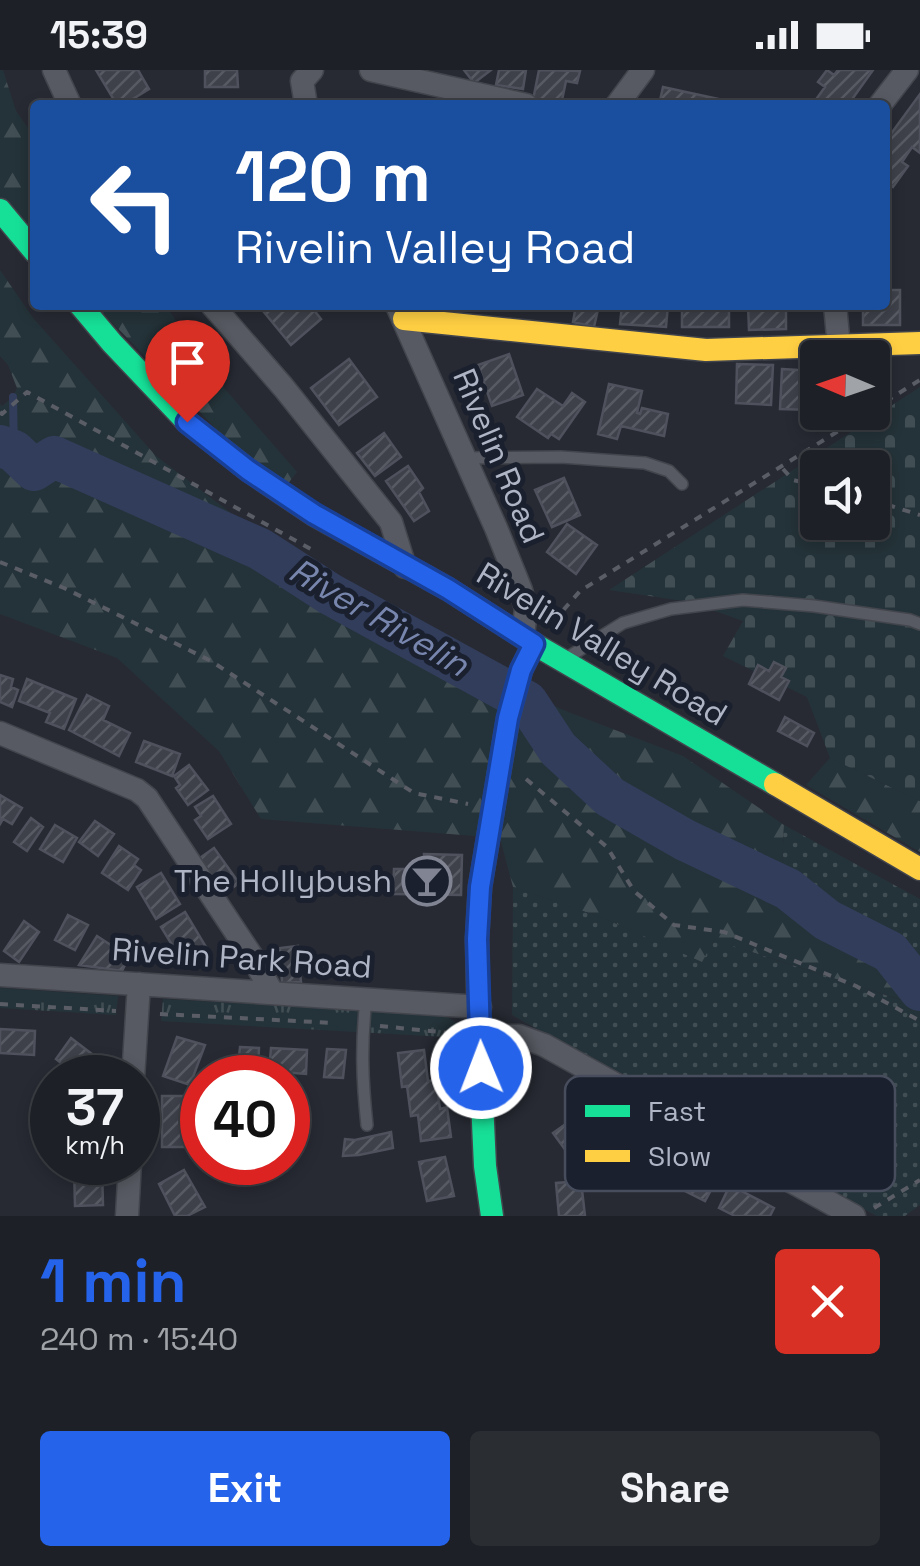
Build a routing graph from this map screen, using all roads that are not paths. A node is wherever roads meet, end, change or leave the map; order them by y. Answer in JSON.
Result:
{"nodes":[{"id":1,"x":54,"y":70,"type":"edge"},
{"id":2,"x":371,"y":70,"type":"edge"},
{"id":3,"x":643,"y":70,"type":"edge"},
{"id":4,"x":907,"y":70,"type":"edge"},
{"id":5,"x":403,"y":73,"type":"edge"},
{"id":6,"x":307,"y":75,"type":"edge"},
{"id":7,"x":68,"y":100,"type":"edge"},
{"id":8,"x":306,"y":100,"type":"edge"},
{"id":9,"x":507,"y":100,"type":"edge"},
{"id":10,"x":621,"y":100,"type":"edge"},
{"id":11,"x":884,"y":100,"type":"edge"},
{"id":12,"x":0,"y":210,"type":"edge"},
{"id":13,"x":30,"y":246,"type":"edge"},
{"id":14,"x":84,"y":310,"type":"edge"},
{"id":15,"x":216,"y":310,"type":"edge"},
{"id":16,"x":835,"y":310,"type":"edge"},
{"id":17,"x":400,"y":312,"type":"edge"},
{"id":18,"x":838,"y":340,"type":"edge"},
{"id":19,"x":920,"y":343,"type":"edge"},
{"id":20,"x":890,"y":344,"type":"edge"},
{"id":21,"x":800,"y":348,"type":"edge"},
{"id":22,"x":464,"y":458,"type":"junction"},
{"id":23,"x":682,"y":484,"type":"dead end"},
{"id":24,"x":405,"y":567,"type":"junction"},
{"id":25,"x":920,"y":624,"type":"edge"},
{"id":26,"x":528,"y":640,"type":"junction"},
{"id":27,"x":562,"y":661,"type":"junction"},
{"id":28,"x":0,"y":733,"type":"edge"},
{"id":29,"x":920,"y":869,"type":"edge"},
{"id":30,"x":0,"y":975,"type":"edge"},
{"id":31,"x":139,"y":984,"type":"junction"},
{"id":32,"x":272,"y":992,"type":"junction"},
{"id":33,"x":366,"y":998,"type":"junction"},
{"id":34,"x":480,"y":1007,"type":"junction"},
{"id":35,"x":480,"y":1036,"type":"junction"},
{"id":36,"x":135,"y":1055,"type":"edge"},
{"id":37,"x":602,"y":1076,"type":"edge"},
{"id":38,"x":368,"y":1125,"type":"dead end"},
{"id":39,"x":129,"y":1185,"type":"edge"},
{"id":40,"x":812,"y":1191,"type":"edge"},
{"id":41,"x":128,"y":1216,"type":"edge"},
{"id":42,"x":492,"y":1216,"type":"edge"},
{"id":43,"x":858,"y":1216,"type":"edge"}],
"edges":[{"from":1,"to":7,"type":"street"},
{"from":2,"to":5,"type":"street"},
{"from":3,"to":10,"type":"street"},
{"from":4,"to":11,"type":"street"},
{"from":5,"to":9,"type":"street"},
{"from":6,"to":8,"type":"street"},
{"from":12,"to":13,"type":"street"},
{"from":14,"to":24,"type":"street","name":"Rivelin Valley Road"},
{"from":15,"to":24,"type":"street"},
{"from":16,"to":18,"type":"street"},
{"from":17,"to":21,"type":"street"},
{"from":17,"to":22,"type":"street","name":"Rivelin Road"},
{"from":19,"to":20,"type":"street"},
{"from":22,"to":23,"type":"lane"},
{"from":22,"to":26,"type":"street","name":"Rivelin Road"},
{"from":24,"to":26,"type":"street","name":"Rivelin Valley Road"},
{"from":25,"to":27,"type":"lane"},
{"from":26,"to":27,"type":"street","name":"Rivelin Valley Road"},
{"from":26,"to":34,"type":"street"},
{"from":27,"to":29,"type":"street","name":"Rivelin Valley Road"},
{"from":28,"to":32,"type":"street"},
{"from":30,"to":31,"type":"street","name":"Rivelin Park Road"},
{"from":31,"to":32,"type":"street","name":"Rivelin Park Road"},
{"from":31,"to":36,"type":"street"},
{"from":32,"to":33,"type":"street","name":"Rivelin Park Road"},
{"from":33,"to":34,"type":"street","name":"Rivelin Park Road"},
{"from":33,"to":38,"type":"lane"},
{"from":34,"to":35,"type":"street"},
{"from":35,"to":37,"type":"street"},
{"from":35,"to":42,"type":"street"},
{"from":39,"to":41,"type":"street"},
{"from":40,"to":43,"type":"street"}]}
